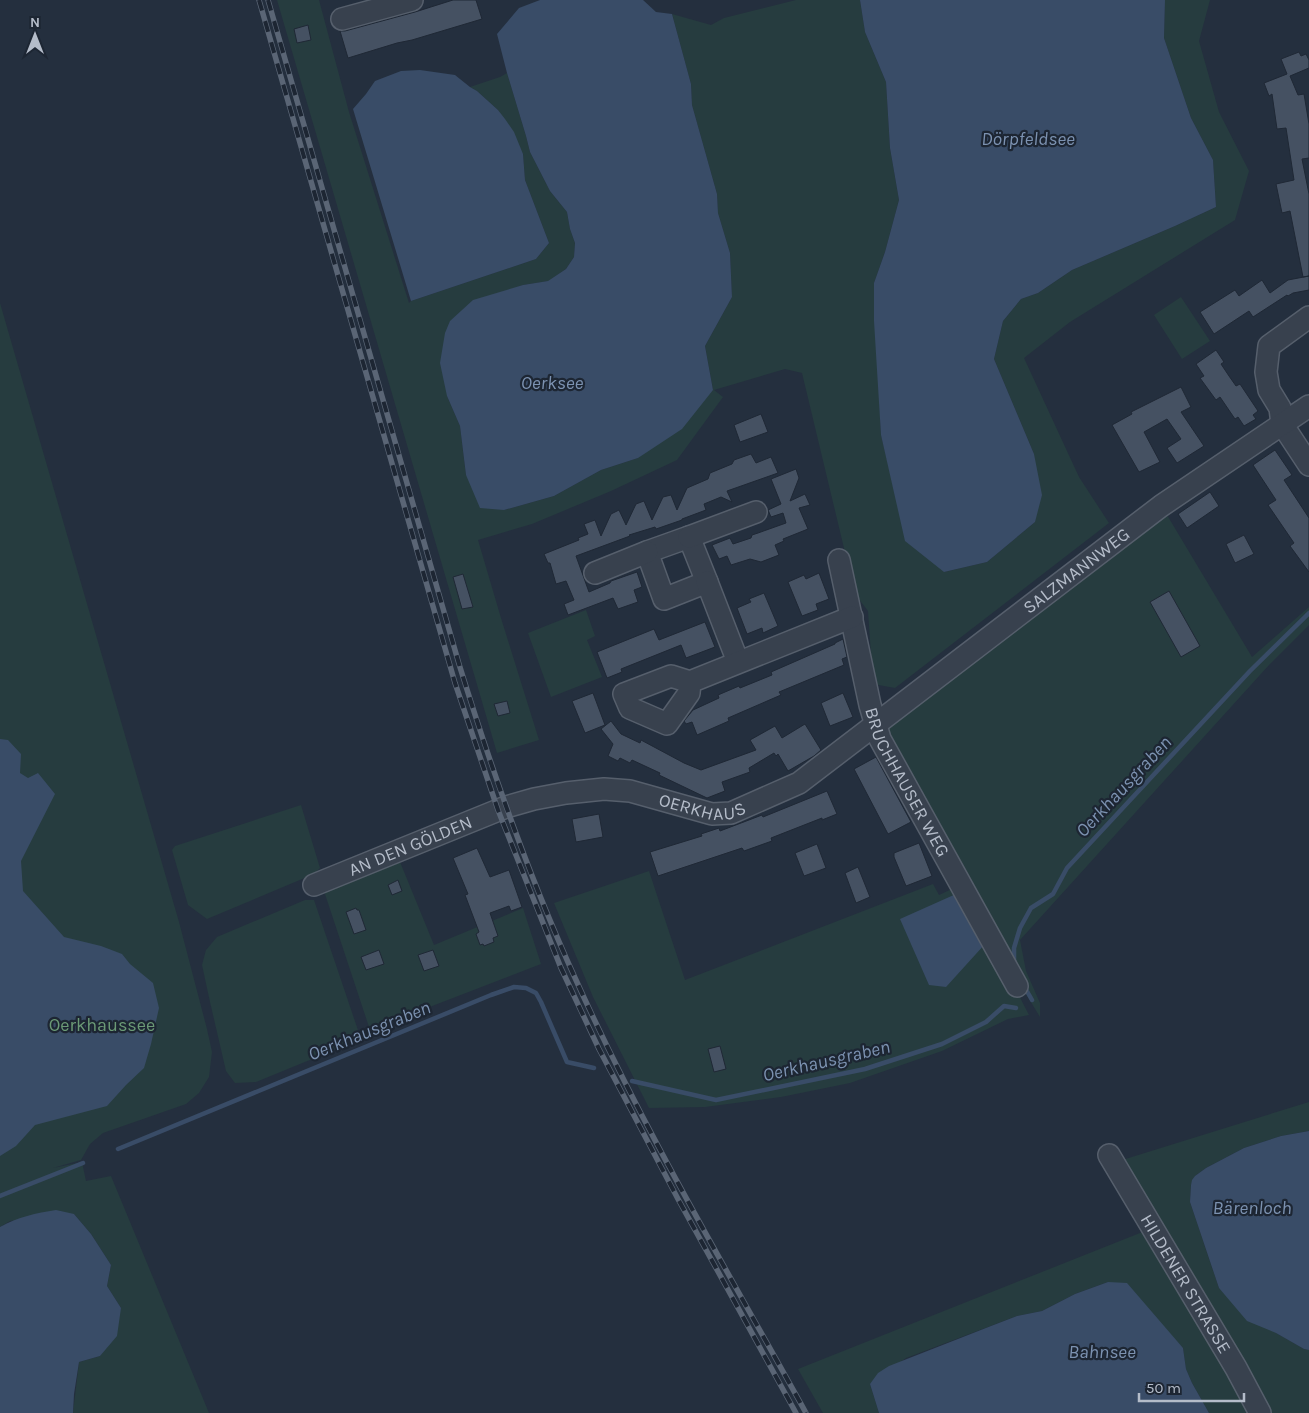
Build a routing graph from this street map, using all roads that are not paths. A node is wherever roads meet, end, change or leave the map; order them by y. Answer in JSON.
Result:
{"nodes":[{"id":1,"x":406,"y":1,"type":"edge"},
{"id":2,"x":342,"y":19,"type":"dead end"},
{"id":3,"x":1309,"y":317,"type":"edge"},
{"id":4,"x":1309,"y":406,"type":"edge"},
{"id":5,"x":1282,"y":424,"type":"junction"},
{"id":6,"x":1308,"y":460,"type":"edge"},
{"id":7,"x":756,"y":512,"type":"dead end"},
{"id":8,"x":689,"y":537,"type":"junction"},
{"id":9,"x":647,"y":552,"type":"junction"},
{"id":10,"x":839,"y":560,"type":"dead end"},
{"id":11,"x":595,"y":573,"type":"dead end"},
{"id":12,"x":707,"y":582,"type":"junction"},
{"id":13,"x":852,"y":617,"type":"junction"},
{"id":14,"x":738,"y":662,"type":"junction"},
{"id":15,"x":690,"y":682,"type":"dead end"},
{"id":16,"x":876,"y":725,"type":"junction"},
{"id":17,"x":506,"y":807,"type":"joint"},
{"id":18,"x":314,"y":885,"type":"dead end"},
{"id":19,"x":1017,"y":986,"type":"dead end"},
{"id":20,"x":1109,"y":1154,"type":"dead end"},
{"id":21,"x":1260,"y":1413,"type":"edge"}],
"edges":[{"from":1,"to":2,"type":"street"},
{"from":3,"to":5,"type":"street"},
{"from":4,"to":5,"type":"street","name":"SALZMANNWEG"},
{"from":5,"to":6,"type":"street"},
{"from":5,"to":16,"type":"street","name":"SALZMANNWEG"},
{"from":7,"to":8,"type":"street"},
{"from":8,"to":9,"type":"street"},
{"from":8,"to":12,"type":"street"},
{"from":9,"to":11,"type":"street"},
{"from":9,"to":12,"type":"street"},
{"from":10,"to":13,"type":"street","name":"BRUCHHAUSER WEG"},
{"from":12,"to":14,"type":"street"},
{"from":13,"to":14,"type":"street"},
{"from":13,"to":16,"type":"street","name":"BRUCHHAUSER WEG"},
{"from":14,"to":15,"type":"street"},
{"from":16,"to":17,"type":"street","name":"OERKHAUS"},
{"from":16,"to":19,"type":"street","name":"BRUCHHAUSER WEG"},
{"from":17,"to":18,"type":"street","name":"AN DEN GÖLDEN"},
{"from":20,"to":21,"type":"street","name":"HILDENER STRASSE"}]}
